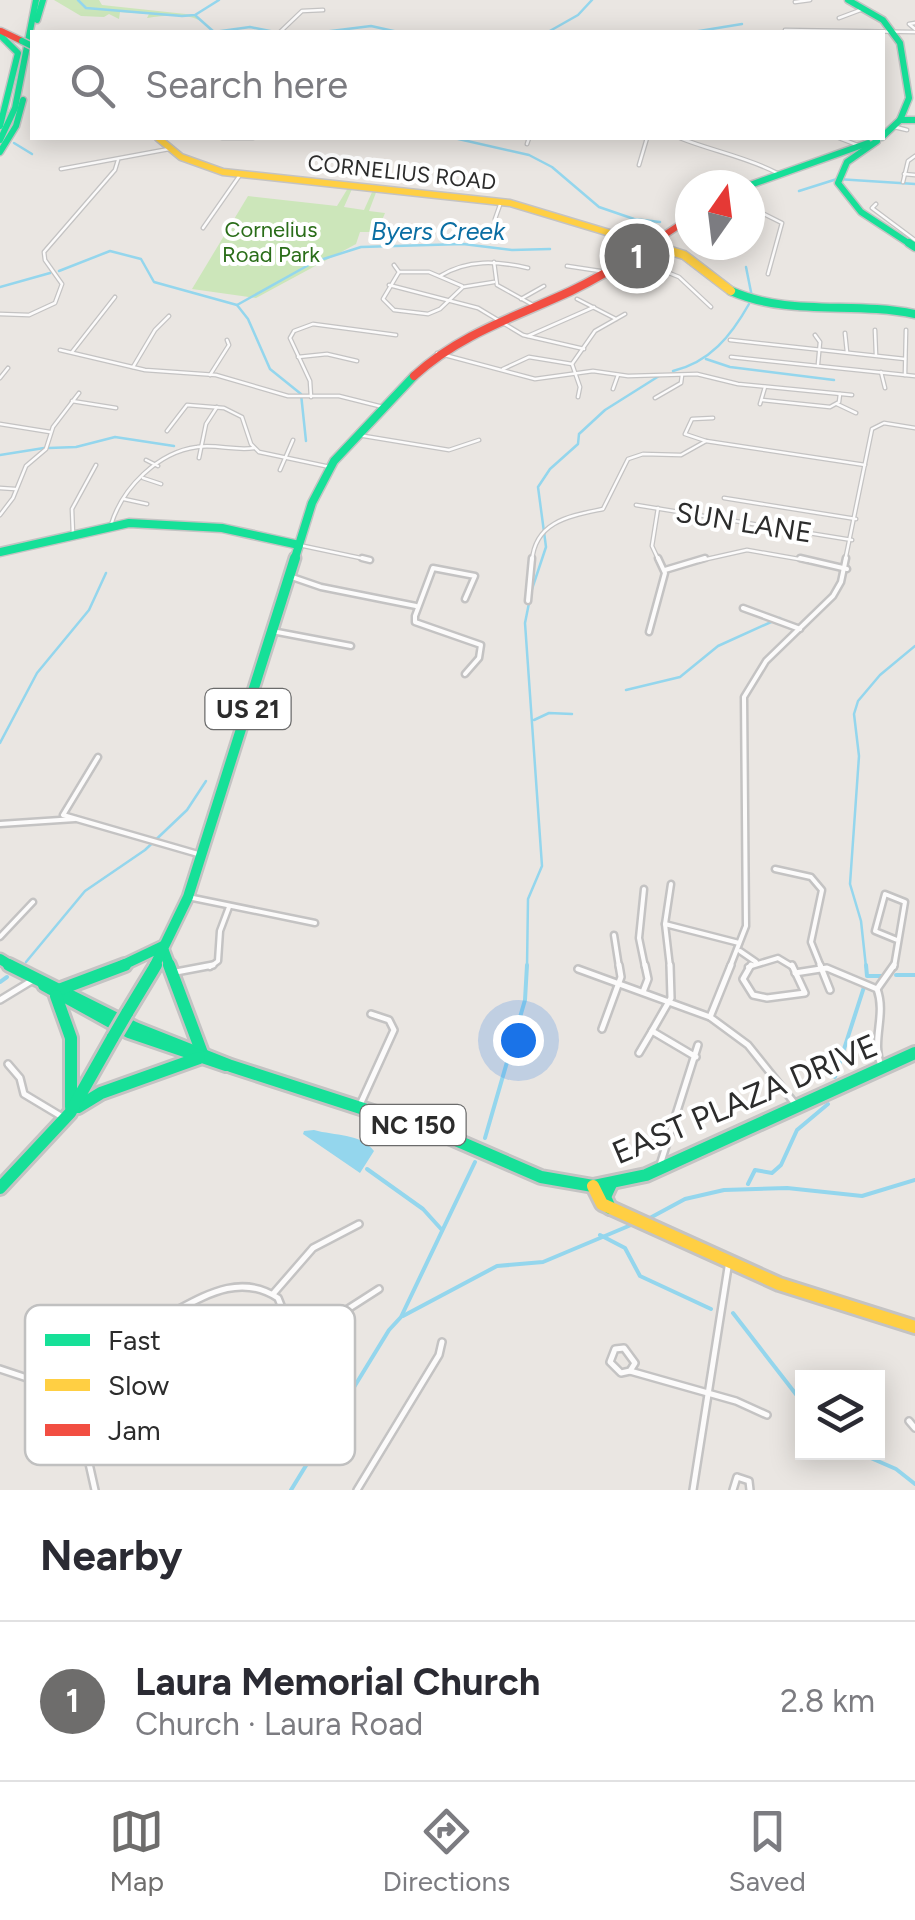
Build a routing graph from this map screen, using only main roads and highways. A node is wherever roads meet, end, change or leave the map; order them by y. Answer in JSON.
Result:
{"nodes":[{"id":1,"x":40,"y":0,"type":"edge"},
{"id":2,"x":848,"y":0,"type":"edge"},
{"id":3,"x":33,"y":30,"type":"edge"},
{"id":4,"x":34,"y":30,"type":"edge"},
{"id":5,"x":2,"y":32,"type":"edge"},
{"id":6,"x":29,"y":43,"type":"edge"},
{"id":7,"x":30,"y":43,"type":"edge"},
{"id":8,"x":911,"y":79,"type":"edge"},
{"id":9,"x":915,"y":120,"type":"edge"},
{"id":10,"x":897,"y":125,"type":"junction"},
{"id":11,"x":0,"y":126,"type":"edge"},
{"id":12,"x":885,"y":133,"type":"edge"},
{"id":13,"x":0,"y":140,"type":"edge"},
{"id":14,"x":160,"y":140,"type":"edge"},
{"id":15,"x":866,"y":146,"type":"edge"},
{"id":16,"x":0,"y":152,"type":"edge"},
{"id":17,"x":765,"y":178,"type":"edge"},
{"id":18,"x":675,"y":227,"type":"edge"},
{"id":19,"x":648,"y":243,"type":"junction"},
{"id":20,"x":915,"y":248,"type":"edge"},
{"id":21,"x":915,"y":314,"type":"edge"},
{"id":22,"x":299,"y":545,"type":"junction"},
{"id":23,"x":0,"y":552,"type":"edge"},
{"id":24,"x":166,"y":944,"type":"junction"},
{"id":25,"x":0,"y":959,"type":"edge"},
{"id":26,"x":148,"y":969,"type":"junction"},
{"id":27,"x":170,"y":971,"type":"junction"},
{"id":28,"x":78,"y":985,"type":"junction"},
{"id":29,"x":55,"y":990,"type":"junction"},
{"id":30,"x":77,"y":1002,"type":"junction"},
{"id":31,"x":65,"y":1017,"type":"junction"},
{"id":32,"x":196,"y":1036,"type":"junction"},
{"id":33,"x":181,"y":1049,"type":"junction"},
{"id":34,"x":915,"y":1053,"type":"edge"},
{"id":35,"x":200,"y":1056,"type":"junction"},
{"id":36,"x":98,"y":1062,"type":"junction"},
{"id":37,"x":177,"y":1068,"type":"junction"},
{"id":38,"x":72,"y":1072,"type":"junction"},
{"id":39,"x":88,"y":1082,"type":"junction"},
{"id":40,"x":101,"y":1094,"type":"junction"},
{"id":41,"x":68,"y":1113,"type":"junction"},
{"id":42,"x":610,"y":1184,"type":"junction"},
{"id":43,"x":594,"y":1186,"type":"junction"},
{"id":44,"x":0,"y":1188,"type":"edge"},
{"id":45,"x":611,"y":1208,"type":"junction"},
{"id":46,"x":915,"y":1327,"type":"edge"}],
"edges":[{"from":1,"to":3,"type":"main road"},
{"from":1,"to":4,"type":"main road"},
{"from":2,"to":8,"type":"main road"},
{"from":5,"to":6,"type":"main road"},
{"from":5,"to":11,"type":"main road"},
{"from":6,"to":16,"type":"main road"},
{"from":7,"to":13,"type":"main road"},
{"from":8,"to":10,"type":"main road"},
{"from":9,"to":10,"type":"main road"},
{"from":10,"to":12,"type":"main road"},
{"from":14,"to":19,"type":"main road","name":"CORNELIUS ROAD"},
{"from":15,"to":17,"type":"main road"},
{"from":15,"to":20,"type":"main road"},
{"from":18,"to":19,"type":"main road","number":"US 21"},
{"from":19,"to":21,"type":"main road","name":"CORNELIUS ROAD"},
{"from":19,"to":22,"type":"main road","number":"US 21"},
{"from":22,"to":23,"type":"main road"},
{"from":22,"to":24,"type":"main road","number":"US 21"},
{"from":24,"to":26,"type":"main road"},
{"from":24,"to":27,"type":"main road"},
{"from":25,"to":29,"type":"main road","number":"NC 150"},
{"from":26,"to":27,"type":"main road"},
{"from":26,"to":28,"type":"main road"},
{"from":26,"to":36,"type":"main road","bridge":true},
{"from":27,"to":32,"type":"main road"},
{"from":28,"to":29,"type":"main road"},
{"from":28,"to":30,"type":"main road"},
{"from":29,"to":30,"type":"main road","number":"NC 150"},
{"from":29,"to":31,"type":"main road"},
{"from":30,"to":31,"type":"main road"},
{"from":30,"to":33,"type":"main road","number":"NC 150"},
{"from":31,"to":38,"type":"main road"},
{"from":32,"to":33,"type":"main road"},
{"from":32,"to":35,"type":"main road"},
{"from":33,"to":35,"type":"main road","number":"NC 150"},
{"from":33,"to":37,"type":"main road"},
{"from":34,"to":42,"type":"main road","name":"EAST PLAZA DRIVE","number":"NC 150"},
{"from":35,"to":37,"type":"main road"},
{"from":35,"to":43,"type":"main road","number":"NC 150"},
{"from":36,"to":38,"type":"main road"},
{"from":36,"to":39,"type":"main road"},
{"from":36,"to":41,"type":"main road"},
{"from":37,"to":40,"type":"main road"},
{"from":38,"to":41,"type":"main road"},
{"from":39,"to":40,"type":"main road"},
{"from":39,"to":41,"type":"main road"},
{"from":40,"to":41,"type":"main road"},
{"from":41,"to":44,"type":"main road"},
{"from":42,"to":43,"type":"main road","name":"EAST PLAZA DRIVE","number":"NC 150"},
{"from":42,"to":45,"type":"main road"},
{"from":43,"to":45,"type":"main road"},
{"from":45,"to":46,"type":"main road"}]}
